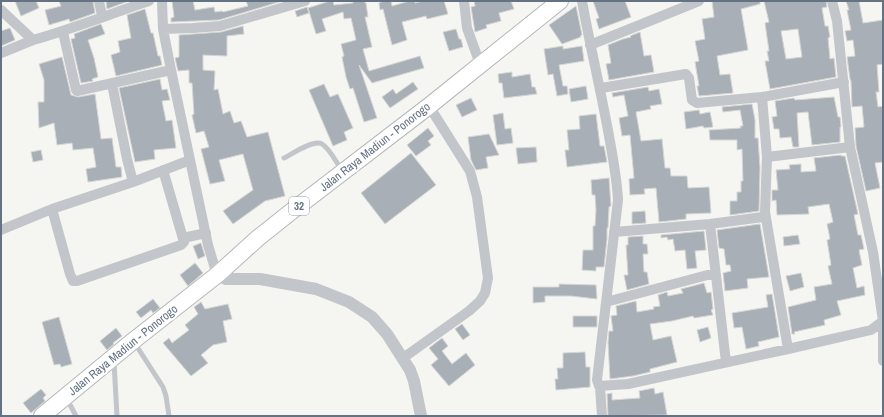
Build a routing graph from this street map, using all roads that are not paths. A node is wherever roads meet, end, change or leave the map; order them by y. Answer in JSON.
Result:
{"nodes":[{"id":1,"x":99,"y":1,"type":"edge"},
{"id":2,"x":149,"y":1,"type":"edge"},
{"id":3,"x":162,"y":1,"type":"edge"},
{"id":4,"x":306,"y":1,"type":"edge"},
{"id":5,"x":464,"y":1,"type":"edge"},
{"id":6,"x":560,"y":1,"type":"edge"},
{"id":7,"x":582,"y":1,"type":"edge"},
{"id":8,"x":699,"y":1,"type":"edge"},
{"id":9,"x":832,"y":1,"type":"edge"},
{"id":10,"x":285,"y":4,"type":"edge"},
{"id":11,"x":1,"y":10,"type":"edge"},
{"id":12,"x":102,"y":16,"type":"junction"},
{"id":13,"x":163,"y":29,"type":"junction"},
{"id":14,"x":63,"y":32,"type":"junction"},
{"id":15,"x":33,"y":40,"type":"junction"},
{"id":16,"x":590,"y":45,"type":"junction"},
{"id":17,"x":1,"y":52,"type":"edge"},
{"id":18,"x":480,"y":64,"type":"junction"},
{"id":19,"x":171,"y":70,"type":"junction"},
{"id":20,"x":844,"y":82,"type":"junction"},
{"id":21,"x":112,"y":84,"type":"junction"},
{"id":22,"x":601,"y":88,"type":"junction"},
{"id":23,"x":762,"y":97,"type":"junction"},
{"id":24,"x":429,"y":106,"type":"junction"},
{"id":25,"x":850,"y":147,"type":"junction"},
{"id":26,"x":767,"y":157,"type":"junction"},
{"id":27,"x":284,"y":158,"type":"dead end"},
{"id":28,"x":190,"y":160,"type":"junction"},
{"id":29,"x":163,"y":170,"type":"junction"},
{"id":30,"x":343,"y":172,"type":"junction"},
{"id":31,"x":133,"y":182,"type":"junction"},
{"id":32,"x":52,"y":209,"type":"junction"},
{"id":33,"x":765,"y":212,"type":"junction"},
{"id":34,"x":710,"y":224,"type":"junction"},
{"id":35,"x":1,"y":230,"type":"edge"},
{"id":36,"x":614,"y":232,"type":"junction"},
{"id":37,"x":206,"y":234,"type":"junction"},
{"id":38,"x":183,"y":238,"type":"junction"},
{"id":39,"x":715,"y":273,"type":"junction"},
{"id":40,"x":218,"y":275,"type":"junction"},
{"id":41,"x":606,"y":302,"type":"junction"},
{"id":42,"x":883,"y":321,"type":"edge"},
{"id":43,"x":133,"y":340,"type":"junction"},
{"id":44,"x":788,"y":349,"type":"junction"},
{"id":45,"x":114,"y":357,"type":"junction"},
{"id":46,"x":403,"y":358,"type":"junction"},
{"id":47,"x":883,"y":361,"type":"edge"},
{"id":48,"x":726,"y":362,"type":"junction"},
{"id":49,"x":600,"y":387,"type":"junction"},
{"id":50,"x":66,"y":396,"type":"junction"},
{"id":51,"x":42,"y":416,"type":"edge"},
{"id":52,"x":76,"y":416,"type":"edge"},
{"id":53,"x":117,"y":416,"type":"edge"},
{"id":54,"x":169,"y":416,"type":"edge"},
{"id":55,"x":421,"y":416,"type":"edge"},
{"id":56,"x":602,"y":416,"type":"edge"}],
"edges":[{"from":1,"to":12,"type":"street"},
{"from":2,"to":12,"type":"street"},
{"from":3,"to":13,"type":"street"},
{"from":4,"to":10,"type":"street"},
{"from":5,"to":18,"type":"street"},
{"from":6,"to":18,"type":"highway","name":"Jalan Raya Madiun - Ponorogo","number":"32"},
{"from":7,"to":16,"type":"street"},
{"from":8,"to":16,"type":"street"},
{"from":9,"to":20,"type":"street"},
{"from":10,"to":13,"type":"street"},
{"from":11,"to":15,"type":"street"},
{"from":12,"to":14,"type":"street"},
{"from":13,"to":19,"type":"street"},
{"from":14,"to":15,"type":"street"},
{"from":14,"to":21,"type":"street"},
{"from":15,"to":17,"type":"street"},
{"from":16,"to":22,"type":"street"},
{"from":18,"to":24,"type":"highway","name":"Jalan Raya Madiun - Ponorogo","number":"32"},
{"from":19,"to":21,"type":"street"},
{"from":19,"to":28,"type":"street"},
{"from":20,"to":23,"type":"street"},
{"from":20,"to":25,"type":"street"},
{"from":21,"to":31,"type":"street"},
{"from":22,"to":23,"type":"street"},
{"from":22,"to":36,"type":"street"},
{"from":23,"to":26,"type":"street"},
{"from":24,"to":30,"type":"highway","name":"Jalan Raya Madiun - Ponorogo","number":"32"},
{"from":24,"to":46,"type":"street"},
{"from":25,"to":26,"type":"street"},
{"from":25,"to":42,"type":"street"},
{"from":26,"to":33,"type":"street"},
{"from":27,"to":30,"type":"lane"},
{"from":28,"to":29,"type":"street"},
{"from":28,"to":37,"type":"street"},
{"from":29,"to":31,"type":"street"},
{"from":29,"to":38,"type":"street"},
{"from":30,"to":40,"type":"highway","name":"Jalan Raya Madiun - Ponorogo","number":"32"},
{"from":31,"to":32,"type":"street"},
{"from":32,"to":35,"type":"street"},
{"from":32,"to":38,"type":"street"},
{"from":33,"to":34,"type":"street"},
{"from":33,"to":44,"type":"street"},
{"from":34,"to":36,"type":"street"},
{"from":34,"to":39,"type":"street"},
{"from":36,"to":41,"type":"street"},
{"from":37,"to":38,"type":"street"},
{"from":37,"to":40,"type":"street"},
{"from":39,"to":41,"type":"street"},
{"from":39,"to":48,"type":"street"},
{"from":40,"to":43,"type":"highway","name":"Jalan Raya Madiun - Ponorogo","number":"32"},
{"from":40,"to":46,"type":"street"},
{"from":41,"to":49,"type":"street"},
{"from":42,"to":44,"type":"street"},
{"from":42,"to":47,"type":"street"},
{"from":43,"to":45,"type":"highway","name":"Jalan Raya Madiun - Ponorogo","number":"32"},
{"from":43,"to":54,"type":"lane"},
{"from":44,"to":48,"type":"street"},
{"from":45,"to":50,"type":"highway","name":"Jalan Raya Madiun - Ponorogo","number":"32"},
{"from":45,"to":53,"type":"lane"},
{"from":46,"to":55,"type":"street"},
{"from":48,"to":49,"type":"street"},
{"from":49,"to":56,"type":"street"},
{"from":50,"to":51,"type":"highway","name":"Jalan Raya Madiun - Ponorogo","number":"32"},
{"from":50,"to":52,"type":"lane"}]}
